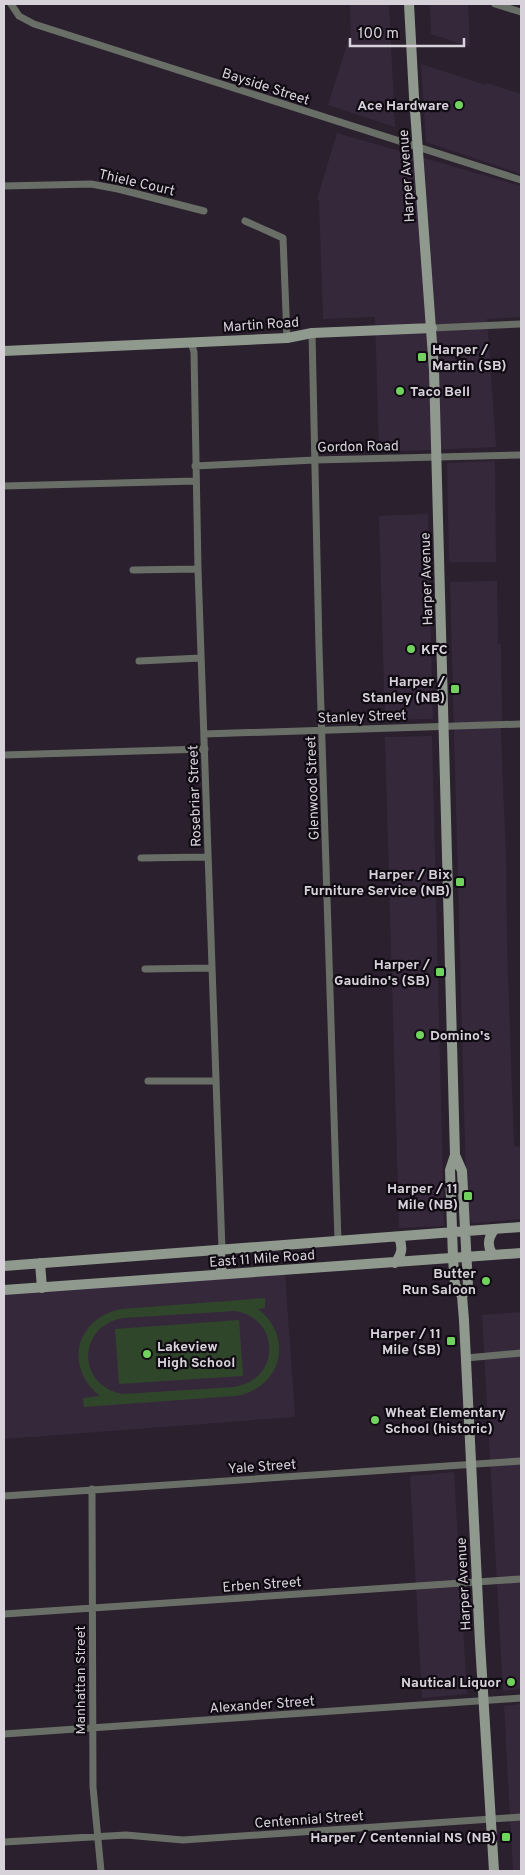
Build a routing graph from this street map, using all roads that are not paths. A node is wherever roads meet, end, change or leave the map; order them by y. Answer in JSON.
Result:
{"nodes":[{"id":1,"x":11,"y":4,"type":"edge"},
{"id":2,"x":409,"y":4,"type":"edge"},
{"id":3,"x":494,"y":4,"type":"edge"},
{"id":4,"x":521,"y":12,"type":"edge"},
{"id":5,"x":418,"y":146,"type":"junction"},
{"id":6,"x":521,"y":180,"type":"edge"},
{"id":7,"x":4,"y":186,"type":"edge"},
{"id":8,"x":204,"y":212,"type":"dead end"},
{"id":9,"x":245,"y":221,"type":"dead end"},
{"id":10,"x":521,"y":324,"type":"edge"},
{"id":11,"x":432,"y":328,"type":"junction"},
{"id":12,"x":312,"y":333,"type":"junction"},
{"id":13,"x":287,"y":338,"type":"junction"},
{"id":14,"x":191,"y":342,"type":"junction"},
{"id":15,"x":4,"y":350,"type":"edge"},
{"id":16,"x":521,"y":455,"type":"edge"},
{"id":17,"x":436,"y":457,"type":"junction"},
{"id":18,"x":315,"y":460,"type":"junction"},
{"id":19,"x":195,"y":466,"type":"junction"},
{"id":20,"x":196,"y":480,"type":"junction"},
{"id":21,"x":4,"y":486,"type":"edge"},
{"id":22,"x":198,"y":569,"type":"junction"},
{"id":23,"x":133,"y":570,"type":"dead end"},
{"id":24,"x":201,"y":658,"type":"junction"},
{"id":25,"x":139,"y":661,"type":"dead end"},
{"id":26,"x":521,"y":724,"type":"edge"},
{"id":27,"x":443,"y":727,"type":"junction"},
{"id":28,"x":323,"y":730,"type":"junction"},
{"id":29,"x":204,"y":734,"type":"junction"},
{"id":30,"x":205,"y":749,"type":"junction"},
{"id":31,"x":4,"y":755,"type":"edge"},
{"id":32,"x":208,"y":857,"type":"junction"},
{"id":33,"x":141,"y":858,"type":"dead end"},
{"id":34,"x":212,"y":968,"type":"junction"},
{"id":35,"x":145,"y":969,"type":"dead end"},
{"id":36,"x":148,"y":1081,"type":"dead end"},
{"id":37,"x":215,"y":1081,"type":"junction"},
{"id":38,"x":455,"y":1155,"type":"junction"},
{"id":39,"x":521,"y":1227,"type":"edge"},
{"id":40,"x":494,"y":1230,"type":"junction"},
{"id":41,"x":465,"y":1232,"type":"junction"},
{"id":42,"x":452,"y":1233,"type":"junction"},
{"id":43,"x":399,"y":1237,"type":"junction"},
{"id":44,"x":338,"y":1242,"type":"junction"},
{"id":45,"x":222,"y":1250,"type":"junction"},
{"id":46,"x":521,"y":1253,"type":"edge"},
{"id":47,"x":492,"y":1254,"type":"junction"},
{"id":48,"x":466,"y":1257,"type":"junction"},
{"id":49,"x":453,"y":1258,"type":"junction"},
{"id":50,"x":40,"y":1263,"type":"junction"},
{"id":51,"x":396,"y":1263,"type":"junction"},
{"id":52,"x":4,"y":1266,"type":"edge"},
{"id":53,"x":223,"y":1274,"type":"junction"},
{"id":54,"x":42,"y":1288,"type":"junction"},
{"id":55,"x":4,"y":1290,"type":"edge"},
{"id":56,"x":462,"y":1296,"type":"junction"},
{"id":57,"x":521,"y":1353,"type":"edge"},
{"id":58,"x":466,"y":1358,"type":"junction"},
{"id":59,"x":521,"y":1461,"type":"edge"},
{"id":60,"x":472,"y":1465,"type":"junction"},
{"id":61,"x":92,"y":1489,"type":"junction"},
{"id":62,"x":4,"y":1496,"type":"edge"},
{"id":63,"x":521,"y":1579,"type":"edge"},
{"id":64,"x":477,"y":1582,"type":"junction"},
{"id":65,"x":93,"y":1608,"type":"junction"},
{"id":66,"x":4,"y":1614,"type":"edge"},
{"id":67,"x":521,"y":1698,"type":"edge"},
{"id":68,"x":484,"y":1700,"type":"junction"},
{"id":69,"x":92,"y":1728,"type":"junction"},
{"id":70,"x":4,"y":1734,"type":"edge"},
{"id":71,"x":521,"y":1817,"type":"edge"},
{"id":72,"x":491,"y":1818,"type":"junction"},
{"id":73,"x":98,"y":1836,"type":"junction"},
{"id":74,"x":4,"y":1842,"type":"edge"},
{"id":75,"x":101,"y":1871,"type":"edge"},
{"id":76,"x":494,"y":1871,"type":"edge"}],
"edges":[{"from":1,"to":5,"type":"street","name":"Bayside Street"},
{"from":2,"to":5,"type":"main road","name":"Harper Avenue"},
{"from":3,"to":4,"type":"street"},
{"from":5,"to":6,"type":"street","name":"Bayside Street"},
{"from":5,"to":11,"type":"main road","name":"Harper Avenue"},
{"from":7,"to":8,"type":"street","name":"Thiele Court"},
{"from":9,"to":13,"type":"street"},
{"from":10,"to":11,"type":"street","name":"Martin Road"},
{"from":11,"to":12,"type":"main road","name":"Martin Road"},
{"from":11,"to":17,"type":"main road","name":"Harper Avenue"},
{"from":12,"to":13,"type":"main road","name":"Martin Road"},
{"from":12,"to":18,"type":"street","name":"Glenwood Street"},
{"from":13,"to":14,"type":"main road","name":"Martin Road"},
{"from":14,"to":15,"type":"main road","name":"Martin Road"},
{"from":14,"to":19,"type":"street","name":"Rosebriar Street"},
{"from":16,"to":17,"type":"street","name":"Gordon Road"},
{"from":17,"to":18,"type":"street","name":"Gordon Road"},
{"from":17,"to":27,"type":"main road","name":"Harper Avenue"},
{"from":18,"to":19,"type":"street","name":"Gordon Road"},
{"from":18,"to":28,"type":"street","name":"Glenwood Street"},
{"from":19,"to":20,"type":"street","name":"Rosebriar Street"},
{"from":20,"to":21,"type":"street"},
{"from":20,"to":22,"type":"street","name":"Rosebriar Street"},
{"from":22,"to":23,"type":"street"},
{"from":22,"to":24,"type":"street","name":"Rosebriar Street"},
{"from":24,"to":25,"type":"street"},
{"from":24,"to":29,"type":"street","name":"Rosebriar Street"},
{"from":26,"to":27,"type":"street","name":"Stanley Street"},
{"from":27,"to":28,"type":"street","name":"Stanley Street"},
{"from":27,"to":38,"type":"main road","name":"Harper Avenue"},
{"from":28,"to":29,"type":"street","name":"Stanley Street"},
{"from":28,"to":44,"type":"street","name":"Glenwood Street"},
{"from":29,"to":30,"type":"street","name":"Rosebriar Street"},
{"from":30,"to":31,"type":"street"},
{"from":30,"to":32,"type":"street","name":"Rosebriar Street"},
{"from":32,"to":33,"type":"street"},
{"from":32,"to":34,"type":"street","name":"Rosebriar Street"},
{"from":34,"to":35,"type":"street"},
{"from":34,"to":37,"type":"street","name":"Rosebriar Street"},
{"from":36,"to":37,"type":"street"},
{"from":37,"to":45,"type":"street","name":"Rosebriar Street"},
{"from":38,"to":41,"type":"main road","name":"Harper Avenue"},
{"from":38,"to":42,"type":"main road","name":"Harper Avenue"},
{"from":39,"to":40,"type":"main road","name":"East 11 Mile Road"},
{"from":40,"to":41,"type":"main road","name":"East 11 Mile Road"},
{"from":40,"to":47,"type":"main road"},
{"from":41,"to":42,"type":"main road","name":"East 11 Mile Road"},
{"from":41,"to":48,"type":"main road","name":"Harper Avenue"},
{"from":42,"to":43,"type":"main road","name":"East 11 Mile Road"},
{"from":42,"to":49,"type":"main road","name":"Harper Avenue"},
{"from":43,"to":44,"type":"main road","name":"East 11 Mile Road"},
{"from":43,"to":51,"type":"main road"},
{"from":44,"to":45,"type":"main road","name":"East 11 Mile Road"},
{"from":45,"to":50,"type":"main road","name":"East 11 Mile Road"},
{"from":45,"to":53,"type":"main road"},
{"from":46,"to":47,"type":"main road","name":"East 11 Mile Road"},
{"from":47,"to":48,"type":"main road","name":"East 11 Mile Road"},
{"from":48,"to":49,"type":"main road","name":"East 11 Mile Road"},
{"from":48,"to":56,"type":"main road","name":"Harper Avenue"},
{"from":49,"to":51,"type":"main road","name":"East 11 Mile Road"},
{"from":49,"to":56,"type":"main road","name":"Harper Avenue"},
{"from":50,"to":52,"type":"main road","name":"East 11 Mile Road"},
{"from":50,"to":54,"type":"main road"},
{"from":51,"to":53,"type":"main road","name":"East 11 Mile Road"},
{"from":53,"to":54,"type":"main road","name":"East 11 Mile Road"},
{"from":54,"to":55,"type":"main road","name":"East 11 Mile Road"},
{"from":56,"to":58,"type":"main road","name":"Harper Avenue"},
{"from":57,"to":58,"type":"street"},
{"from":58,"to":60,"type":"main road","name":"Harper Avenue"},
{"from":59,"to":60,"type":"street","name":"Yale Street"},
{"from":60,"to":61,"type":"street","name":"Yale Street"},
{"from":60,"to":64,"type":"main road","name":"Harper Avenue"},
{"from":61,"to":62,"type":"street","name":"Yale Street"},
{"from":61,"to":65,"type":"street","name":"Manhattan Street"},
{"from":63,"to":64,"type":"street","name":"Erben Street"},
{"from":64,"to":65,"type":"street","name":"Erben Street"},
{"from":64,"to":68,"type":"main road","name":"Harper Avenue"},
{"from":65,"to":66,"type":"street","name":"Erben Street"},
{"from":65,"to":69,"type":"street","name":"Manhattan Street"},
{"from":67,"to":68,"type":"street","name":"Alexander Street"},
{"from":68,"to":69,"type":"street","name":"Alexander Street"},
{"from":68,"to":72,"type":"main road","name":"Harper Avenue"},
{"from":69,"to":70,"type":"street","name":"Alexander Street"},
{"from":69,"to":73,"type":"street","name":"Manhattan Street"},
{"from":71,"to":72,"type":"street","name":"Centennial Street"},
{"from":72,"to":73,"type":"street","name":"Centennial Street"},
{"from":72,"to":76,"type":"main road","name":"Harper Avenue"},
{"from":73,"to":74,"type":"street","name":"Centennial Street"},
{"from":73,"to":75,"type":"street","name":"Manhattan Street"}]}
